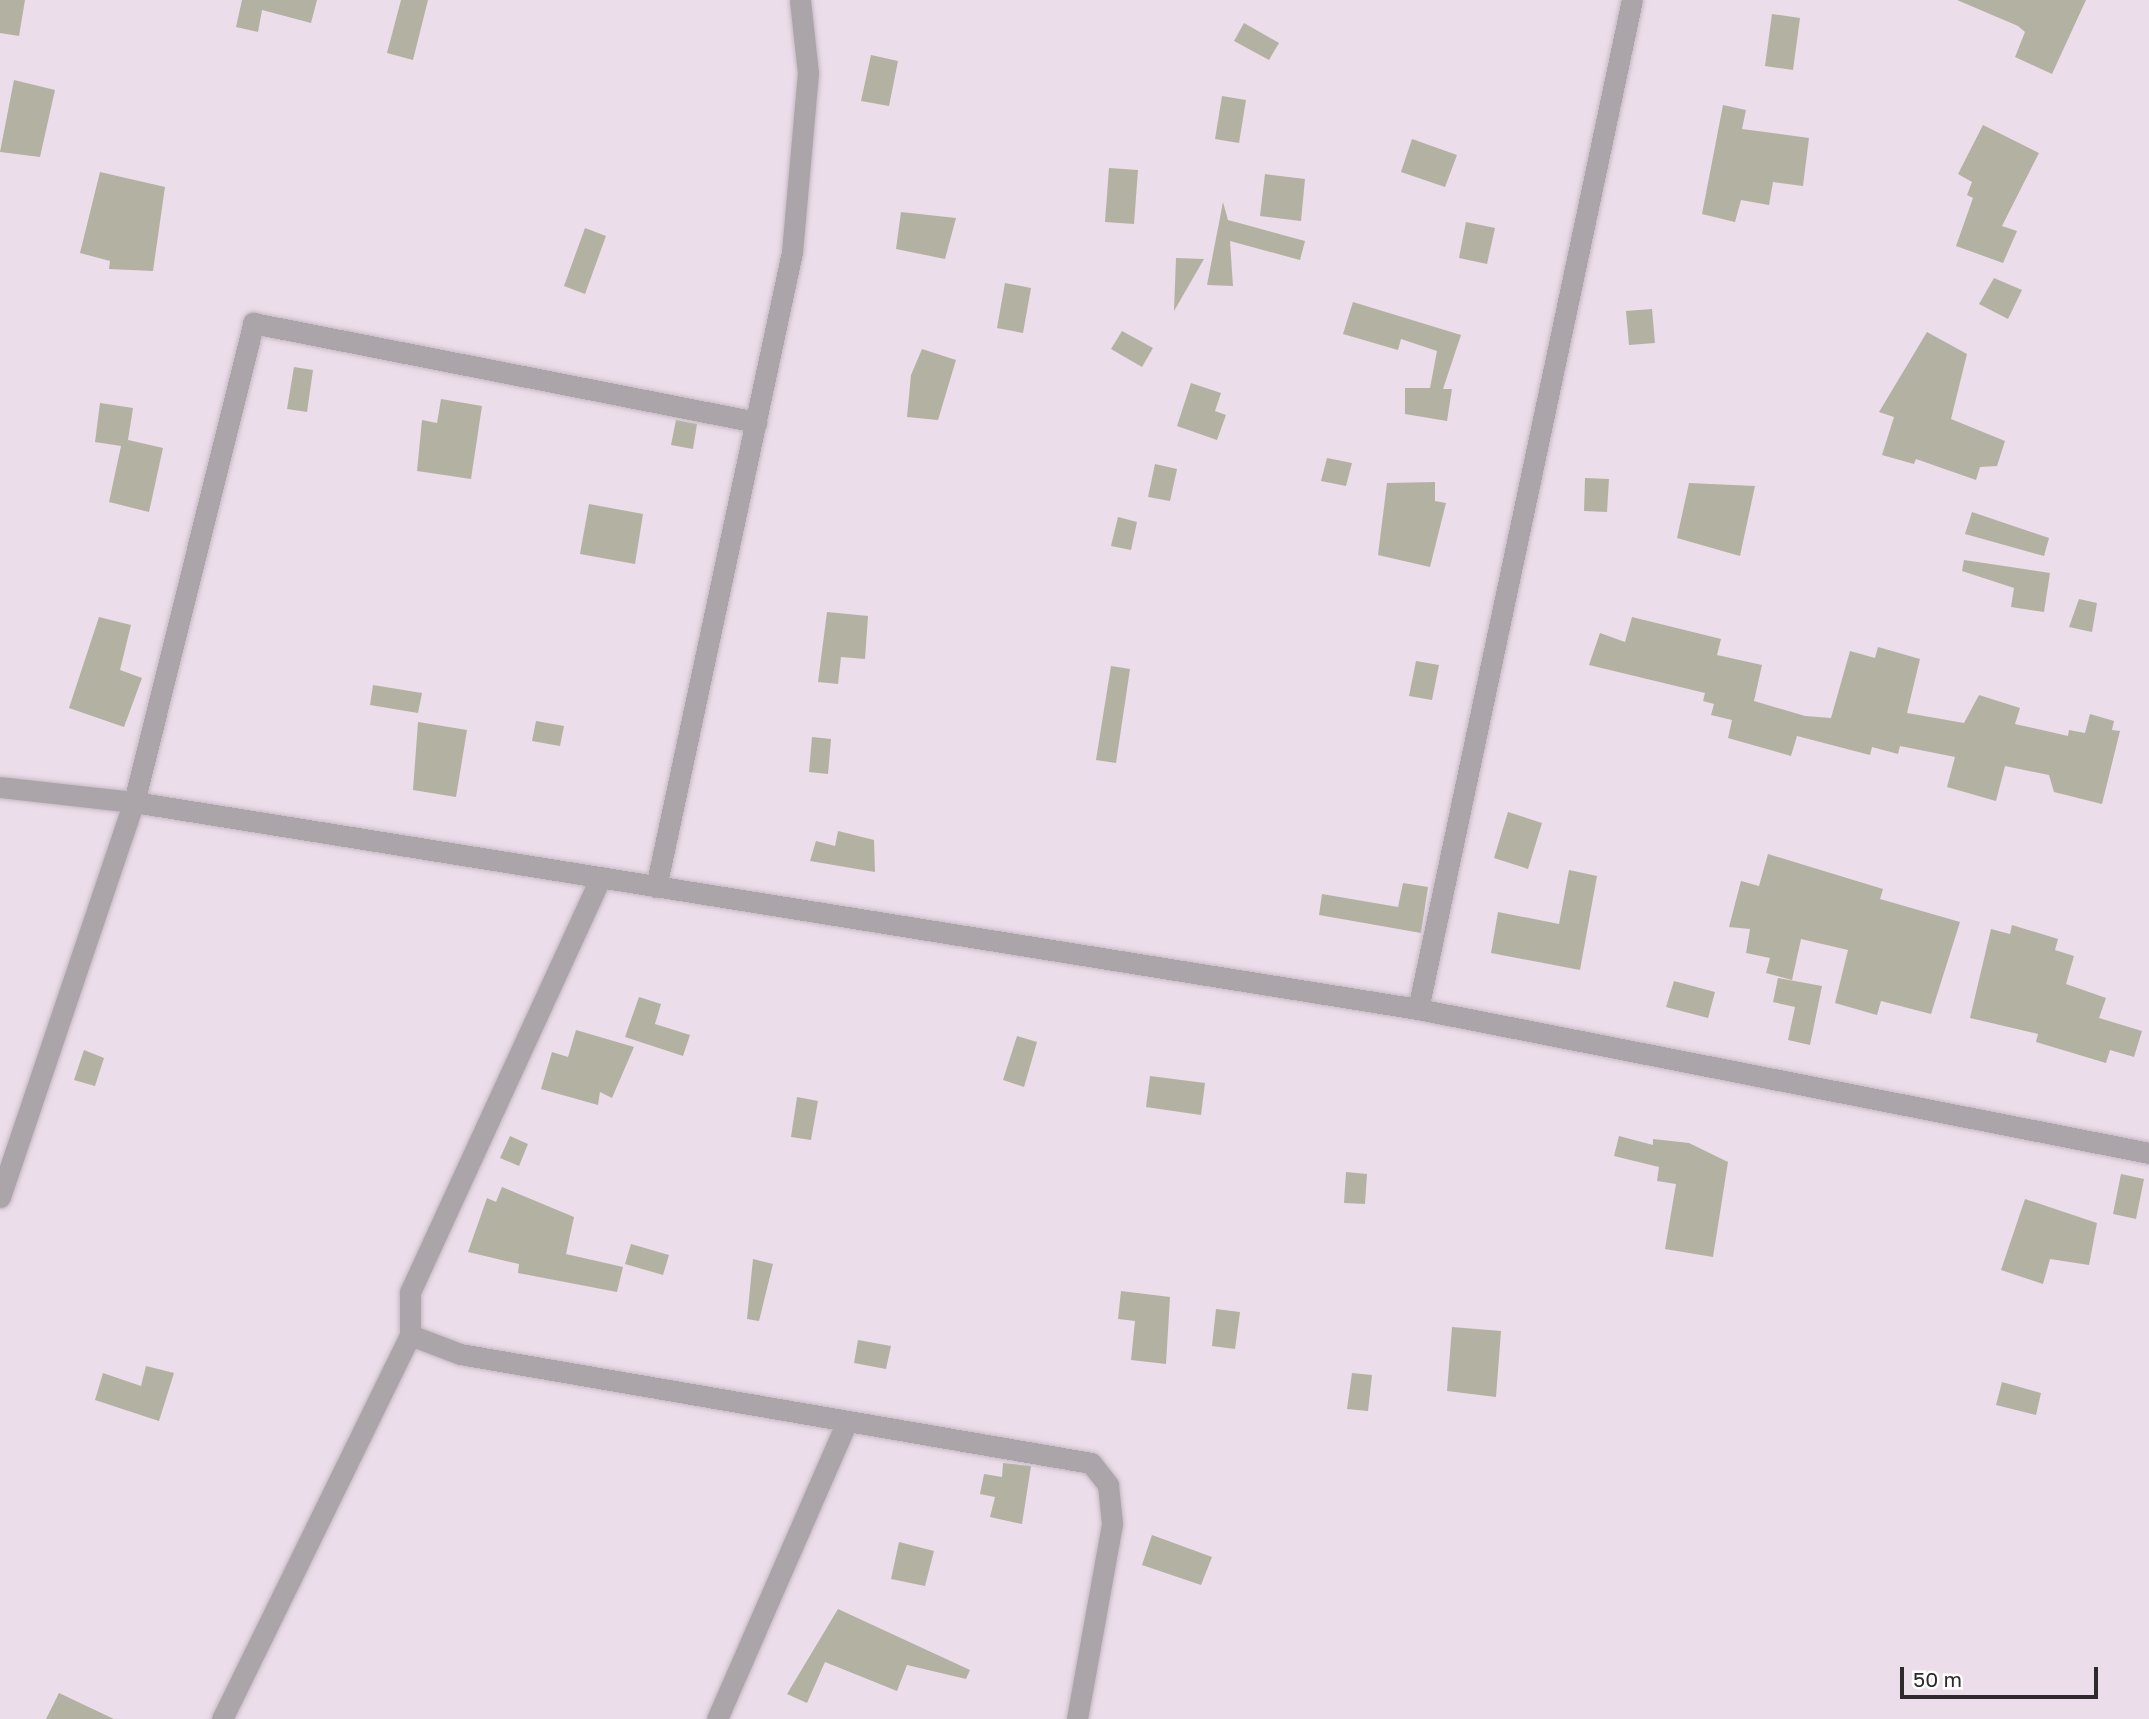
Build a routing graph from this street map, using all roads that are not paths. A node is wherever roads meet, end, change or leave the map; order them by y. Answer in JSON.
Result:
{"nodes":[{"id":1,"x":800,"y":0,"type":"edge"},
{"id":2,"x":1632,"y":0,"type":"edge"},
{"id":3,"x":756,"y":422,"type":"junction"},
{"id":4,"x":0,"y":787,"type":"edge"},
{"id":5,"x":134,"y":802,"type":"junction"},
{"id":6,"x":600,"y":878,"type":"junction"},
{"id":7,"x":656,"y":887,"type":"junction"},
{"id":8,"x":1418,"y":1009,"type":"junction"},
{"id":9,"x":2149,"y":1153,"type":"edge"},
{"id":10,"x":0,"y":1197,"type":"edge"},
{"id":11,"x":410,"y":1335,"type":"junction"},
{"id":12,"x":847,"y":1421,"type":"junction"},
{"id":13,"x":222,"y":1719,"type":"edge"},
{"id":14,"x":717,"y":1719,"type":"edge"},
{"id":15,"x":1077,"y":1719,"type":"edge"}],
"edges":[{"from":1,"to":3,"type":"street"},
{"from":2,"to":8,"type":"street"},
{"from":3,"to":5,"type":"street"},
{"from":3,"to":7,"type":"street"},
{"from":4,"to":5,"type":"street"},
{"from":5,"to":6,"type":"street"},
{"from":5,"to":10,"type":"street"},
{"from":6,"to":7,"type":"street"},
{"from":6,"to":11,"type":"street"},
{"from":7,"to":8,"type":"street"},
{"from":8,"to":9,"type":"street"},
{"from":11,"to":12,"type":"street"},
{"from":11,"to":13,"type":"street"},
{"from":12,"to":14,"type":"street"},
{"from":12,"to":15,"type":"street"}]}
